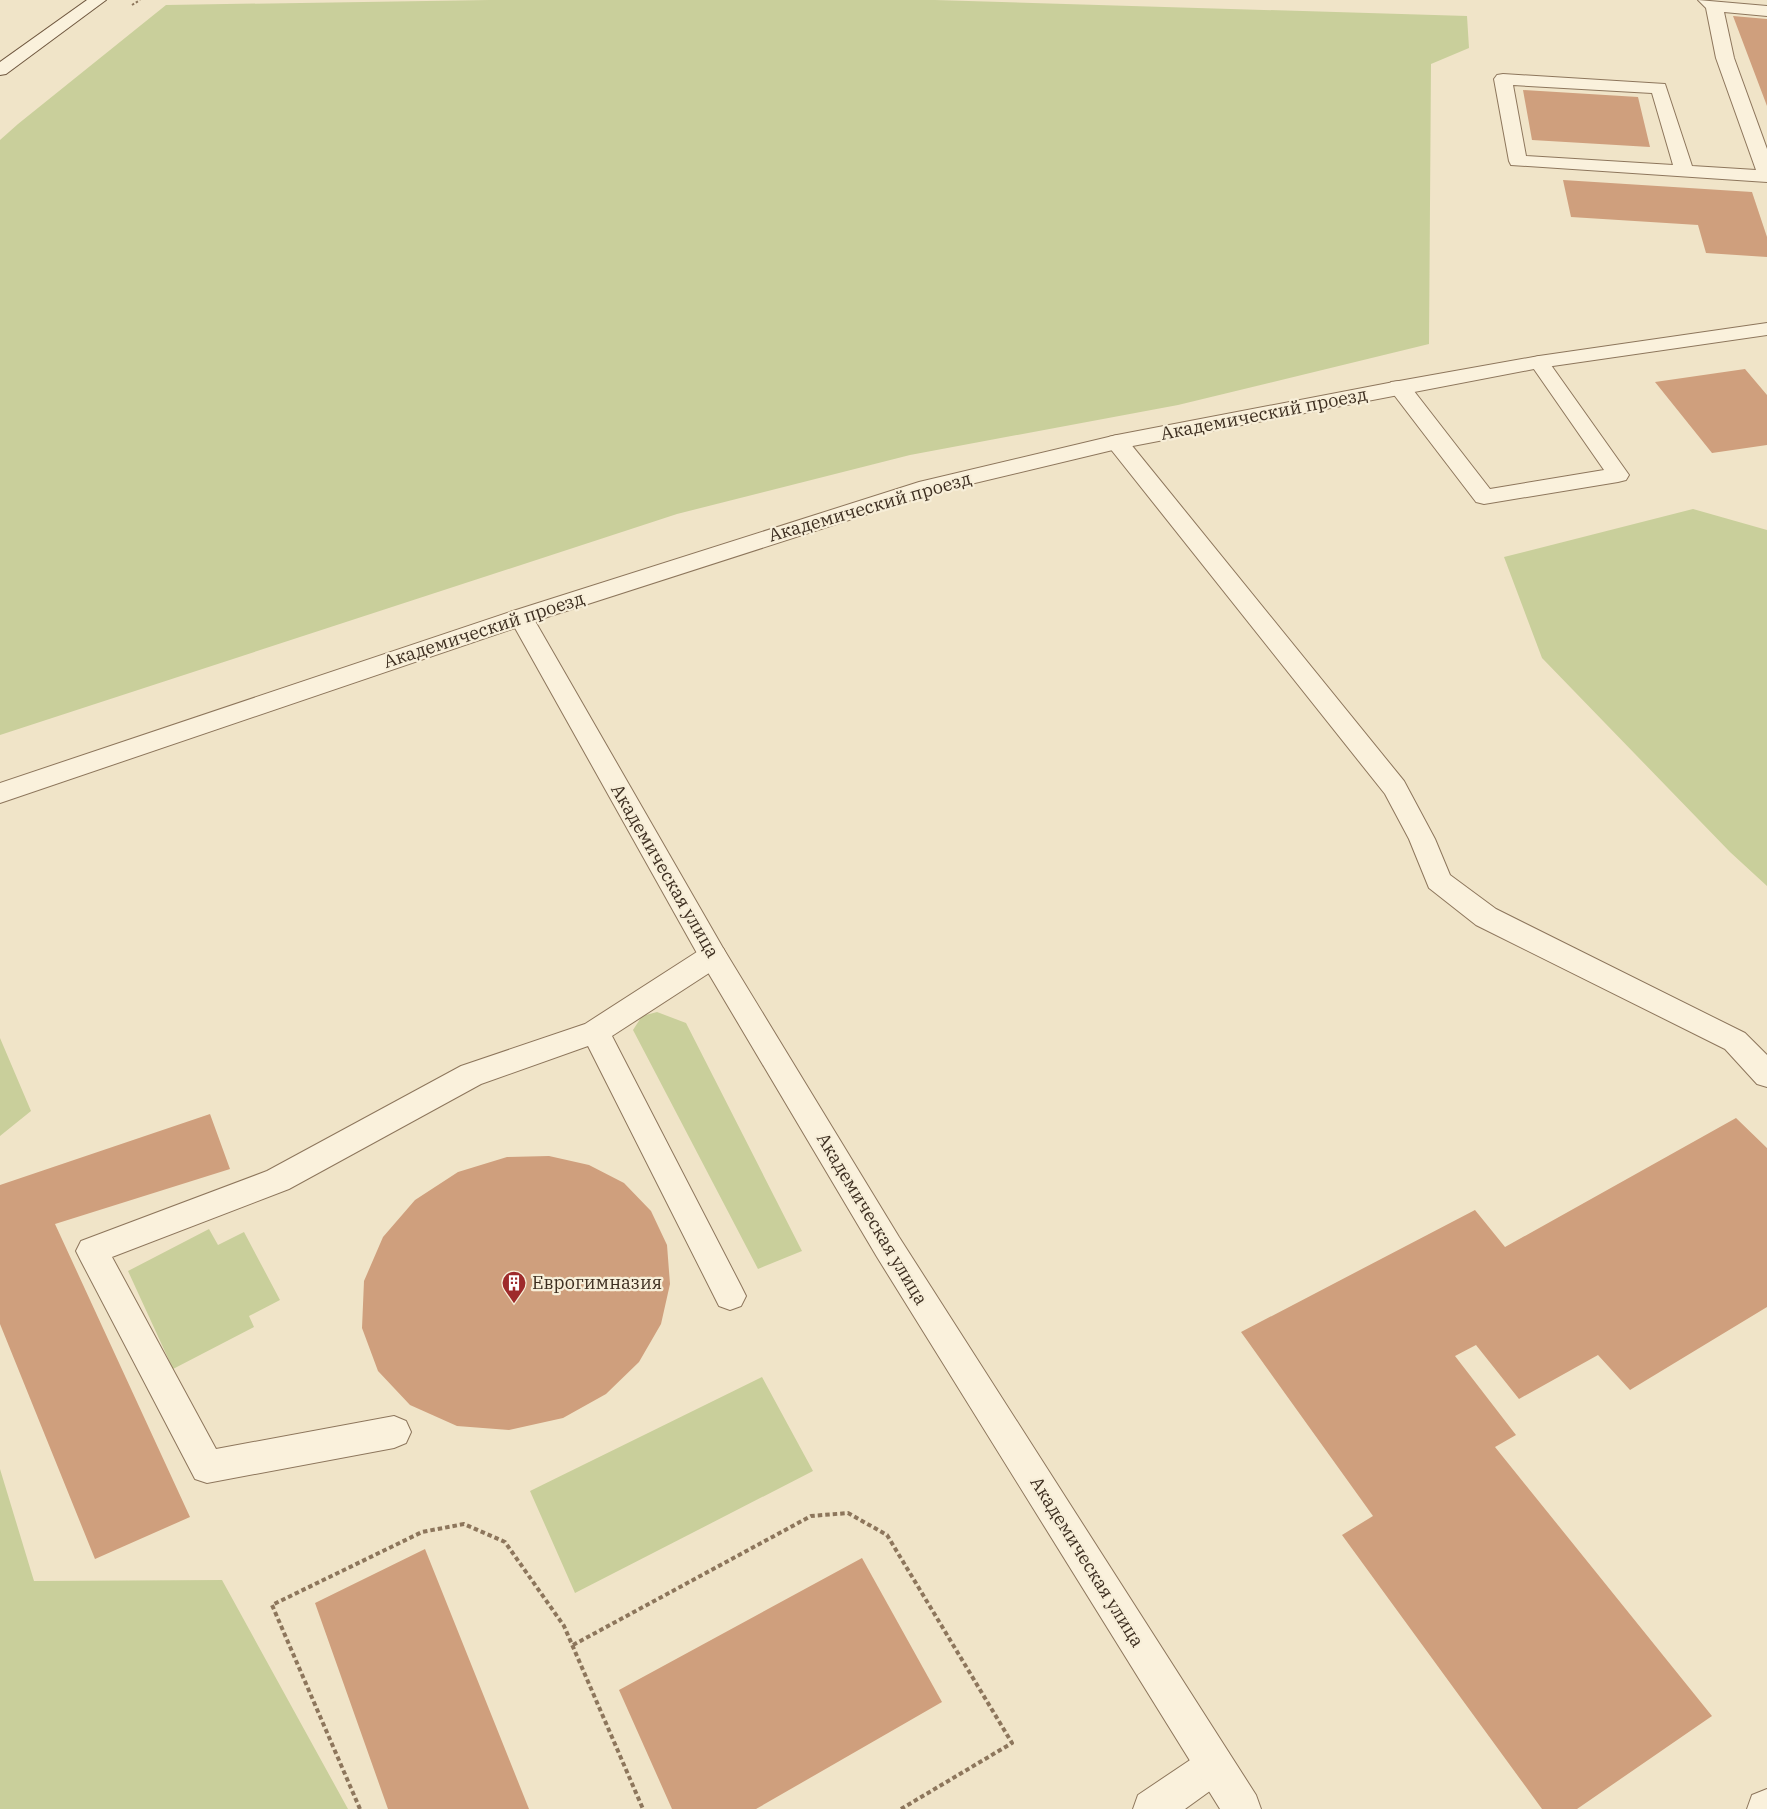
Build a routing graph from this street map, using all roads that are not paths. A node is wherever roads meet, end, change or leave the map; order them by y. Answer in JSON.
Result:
{"nodes":[{"id":1,"x":98,"y":0,"type":"edge"},
{"id":2,"x":1710,"y":3,"type":"edge"},
{"id":3,"x":1767,"y":11,"type":"edge"},
{"id":4,"x":0,"y":70,"type":"edge"},
{"id":5,"x":1684,"y":170,"type":"junction"},
{"id":6,"x":1767,"y":175,"type":"edge"},
{"id":7,"x":1767,"y":329,"type":"edge"},
{"id":8,"x":1539,"y":362,"type":"junction"},
{"id":9,"x":1399,"y":388,"type":"junction"},
{"id":10,"x":1117,"y":442,"type":"junction"},
{"id":11,"x":521,"y":616,"type":"junction"},
{"id":12,"x":0,"y":792,"type":"edge"},
{"id":13,"x":713,"y":956,"type":"junction"},
{"id":14,"x":596,"y":1032,"type":"junction"},
{"id":15,"x":1767,"y":1075,"type":"edge"},
{"id":16,"x":730,"y":1296,"type":"dead end"},
{"id":17,"x":394,"y":1432,"type":"dead end"},
{"id":18,"x":1215,"y":1765,"type":"junction"},
{"id":19,"x":1152,"y":1809,"type":"edge"},
{"id":20,"x":1242,"y":1809,"type":"edge"}],
"edges":[{"from":1,"to":4,"type":"street"},
{"from":2,"to":3,"type":"street"},
{"from":2,"to":6,"type":"street"},
{"from":5,"to":5,"type":"street"},
{"from":5,"to":6,"type":"street"},
{"from":7,"to":8,"type":"street","name":"Академический проезд"},
{"from":8,"to":9,"type":"street","name":"Академический проезд"},
{"from":8,"to":9,"type":"street"},
{"from":9,"to":10,"type":"street","name":"Академический проезд"},
{"from":10,"to":11,"type":"street","name":"Академический проезд"},
{"from":10,"to":15,"type":"street"},
{"from":11,"to":12,"type":"street","name":"Академический проезд"},
{"from":11,"to":13,"type":"street","name":"Академическая улица"},
{"from":13,"to":14,"type":"street"},
{"from":13,"to":18,"type":"street","name":"Академическая улица"},
{"from":14,"to":16,"type":"street"},
{"from":14,"to":17,"type":"street"},
{"from":18,"to":19,"type":"street"},
{"from":18,"to":20,"type":"street","name":"Академическая улица"}]}
